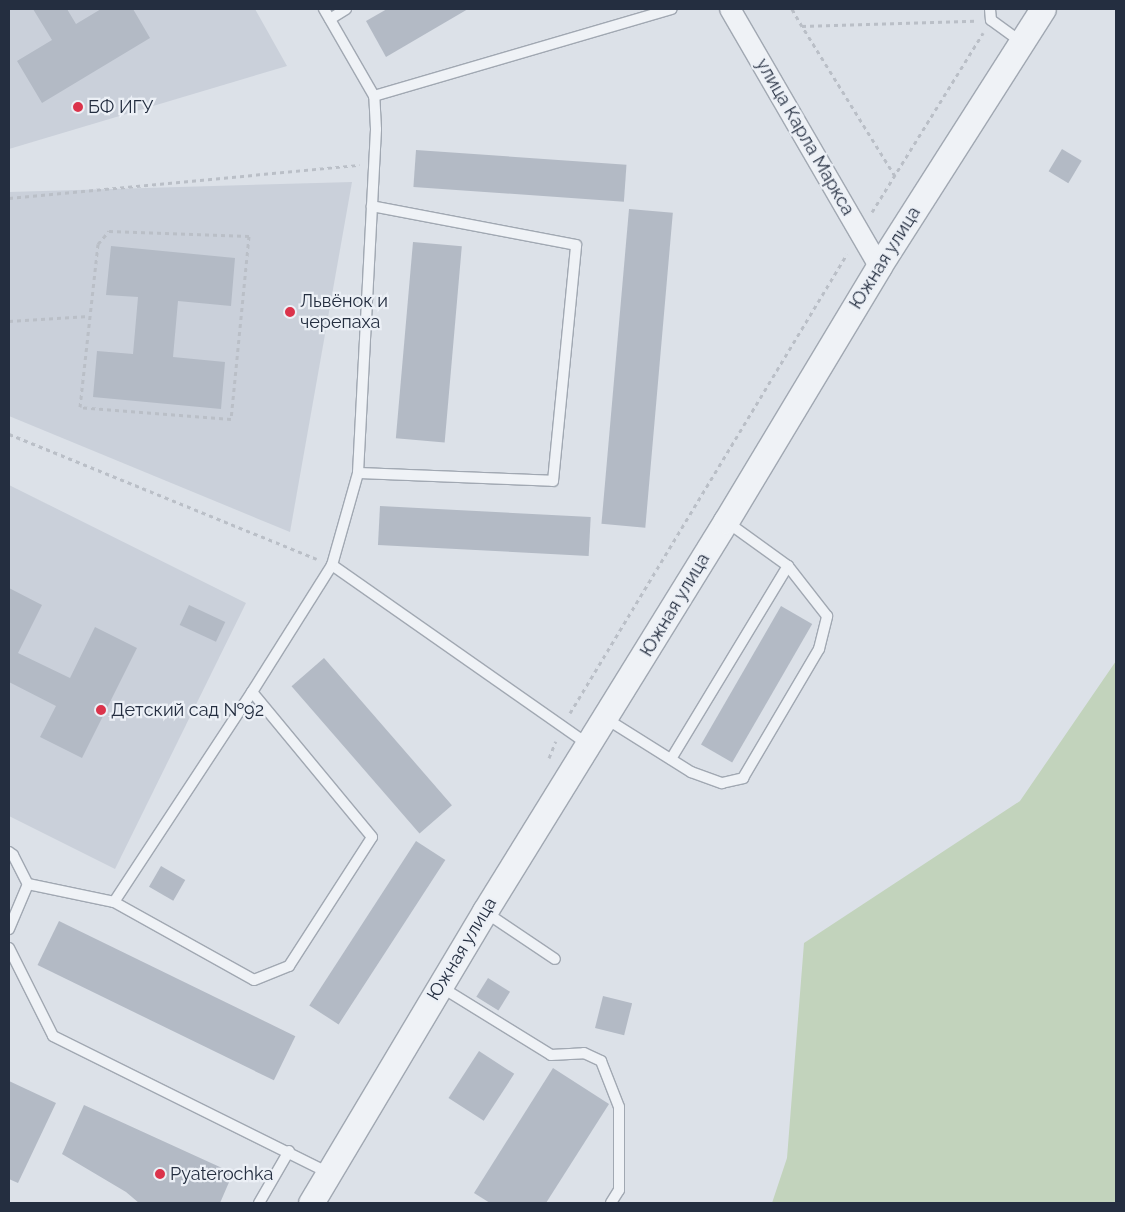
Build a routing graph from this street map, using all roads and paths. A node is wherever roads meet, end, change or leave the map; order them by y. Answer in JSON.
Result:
{"nodes":[{"id":1,"x":324,"y":9,"type":"edge"},
{"id":2,"x":346,"y":9,"type":"edge"},
{"id":3,"x":672,"y":9,"type":"edge"},
{"id":4,"x":730,"y":9,"type":"edge"},
{"id":5,"x":792,"y":9,"type":"edge"},
{"id":6,"x":990,"y":9,"type":"edge"},
{"id":7,"x":1043,"y":9,"type":"edge"},
{"id":8,"x":330,"y":19,"type":"junction"},
{"id":9,"x":991,"y":20,"type":"junction"},
{"id":10,"x":802,"y":26,"type":"junction"},
{"id":11,"x":1021,"y":43,"type":"junction"},
{"id":12,"x":374,"y":96,"type":"junction"},
{"id":13,"x":374,"y":164,"type":"junction"},
{"id":14,"x":895,"y":176,"type":"junction"},
{"id":15,"x":9,"y":198,"type":"edge"},
{"id":16,"x":372,"y":206,"type":"junction"},
{"id":17,"x":860,"y":232,"type":"junction"},
{"id":18,"x":880,"y":266,"type":"junction"},
{"id":19,"x":89,"y":316,"type":"junction"},
{"id":20,"x":9,"y":321,"type":"edge"},
{"id":21,"x":9,"y":434,"type":"edge"},
{"id":22,"x":358,"y":473,"type":"junction"},
{"id":23,"x":726,"y":521,"type":"junction"},
{"id":24,"x":332,"y":565,"type":"junction"},
{"id":25,"x":788,"y":566,"type":"junction"},
{"id":26,"x":252,"y":692,"type":"junction"},
{"id":27,"x":605,"y":718,"type":"junction"},
{"id":28,"x":563,"y":725,"type":"junction"},
{"id":29,"x":588,"y":744,"type":"junction"},
{"id":30,"x":670,"y":758,"type":"junction"},
{"id":31,"x":548,"y":760,"type":"dead end"},
{"id":32,"x":9,"y":852,"type":"edge"},
{"id":33,"x":28,"y":884,"type":"junction"},
{"id":34,"x":114,"y":902,"type":"junction"},
{"id":35,"x":484,"y":911,"type":"junction"},
{"id":36,"x":9,"y":929,"type":"edge"},
{"id":37,"x":9,"y":948,"type":"edge"},
{"id":38,"x":556,"y":959,"type":"dead end"},
{"id":39,"x":440,"y":986,"type":"junction"},
{"id":40,"x":289,"y":1152,"type":"junction"},
{"id":41,"x":329,"y":1173,"type":"junction"},
{"id":42,"x":259,"y":1203,"type":"edge"},
{"id":43,"x":311,"y":1203,"type":"edge"},
{"id":44,"x":611,"y":1203,"type":"edge"}],
"edges":[{"from":1,"to":8,"type":"lane"},
{"from":2,"to":8,"type":"lane"},
{"from":3,"to":12,"type":"lane"},
{"from":4,"to":17,"type":"street","name":"улица Карла Маркса"},
{"from":5,"to":10,"type":"path"},
{"from":6,"to":9,"type":"lane"},
{"from":7,"to":11,"type":"street","name":"Южная улица"},
{"from":8,"to":12,"type":"lane"},
{"from":9,"to":10,"type":"path"},
{"from":9,"to":11,"type":"lane"},
{"from":9,"to":14,"type":"path"},
{"from":10,"to":14,"type":"path"},
{"from":11,"to":18,"type":"street","name":"Южная улица"},
{"from":12,"to":13,"type":"lane"},
{"from":13,"to":15,"type":"path"},
{"from":13,"to":16,"type":"lane"},
{"from":14,"to":17,"type":"path"},
{"from":16,"to":22,"type":"lane"},
{"from":16,"to":22,"type":"lane"},
{"from":17,"to":18,"type":"street","name":"улица Карла Маркса"},
{"from":17,"to":28,"type":"path"},
{"from":18,"to":23,"type":"street","name":"Южная улица"},
{"from":19,"to":19,"type":"path"},
{"from":19,"to":20,"type":"path"},
{"from":21,"to":24,"type":"path"},
{"from":22,"to":24,"type":"lane"},
{"from":23,"to":25,"type":"lane"},
{"from":23,"to":27,"type":"street","name":"Южная улица"},
{"from":24,"to":26,"type":"lane"},
{"from":24,"to":28,"type":"lane"},
{"from":25,"to":30,"type":"lane"},
{"from":25,"to":30,"type":"lane"},
{"from":26,"to":34,"type":"lane"},
{"from":26,"to":34,"type":"lane"},
{"from":27,"to":29,"type":"street","name":"Южная улица"},
{"from":27,"to":30,"type":"lane"},
{"from":28,"to":29,"type":"lane"},
{"from":28,"to":31,"type":"path"},
{"from":29,"to":35,"type":"street","name":"Южная улица"},
{"from":32,"to":33,"type":"lane"},
{"from":33,"to":34,"type":"lane"},
{"from":33,"to":36,"type":"lane"},
{"from":35,"to":38,"type":"lane"},
{"from":35,"to":39,"type":"street","name":"Южная улица"},
{"from":37,"to":40,"type":"lane"},
{"from":39,"to":41,"type":"street","name":"Южная улица"},
{"from":39,"to":44,"type":"lane"},
{"from":40,"to":41,"type":"lane"},
{"from":40,"to":42,"type":"lane"},
{"from":41,"to":43,"type":"street","name":"Южная улица"}]}
